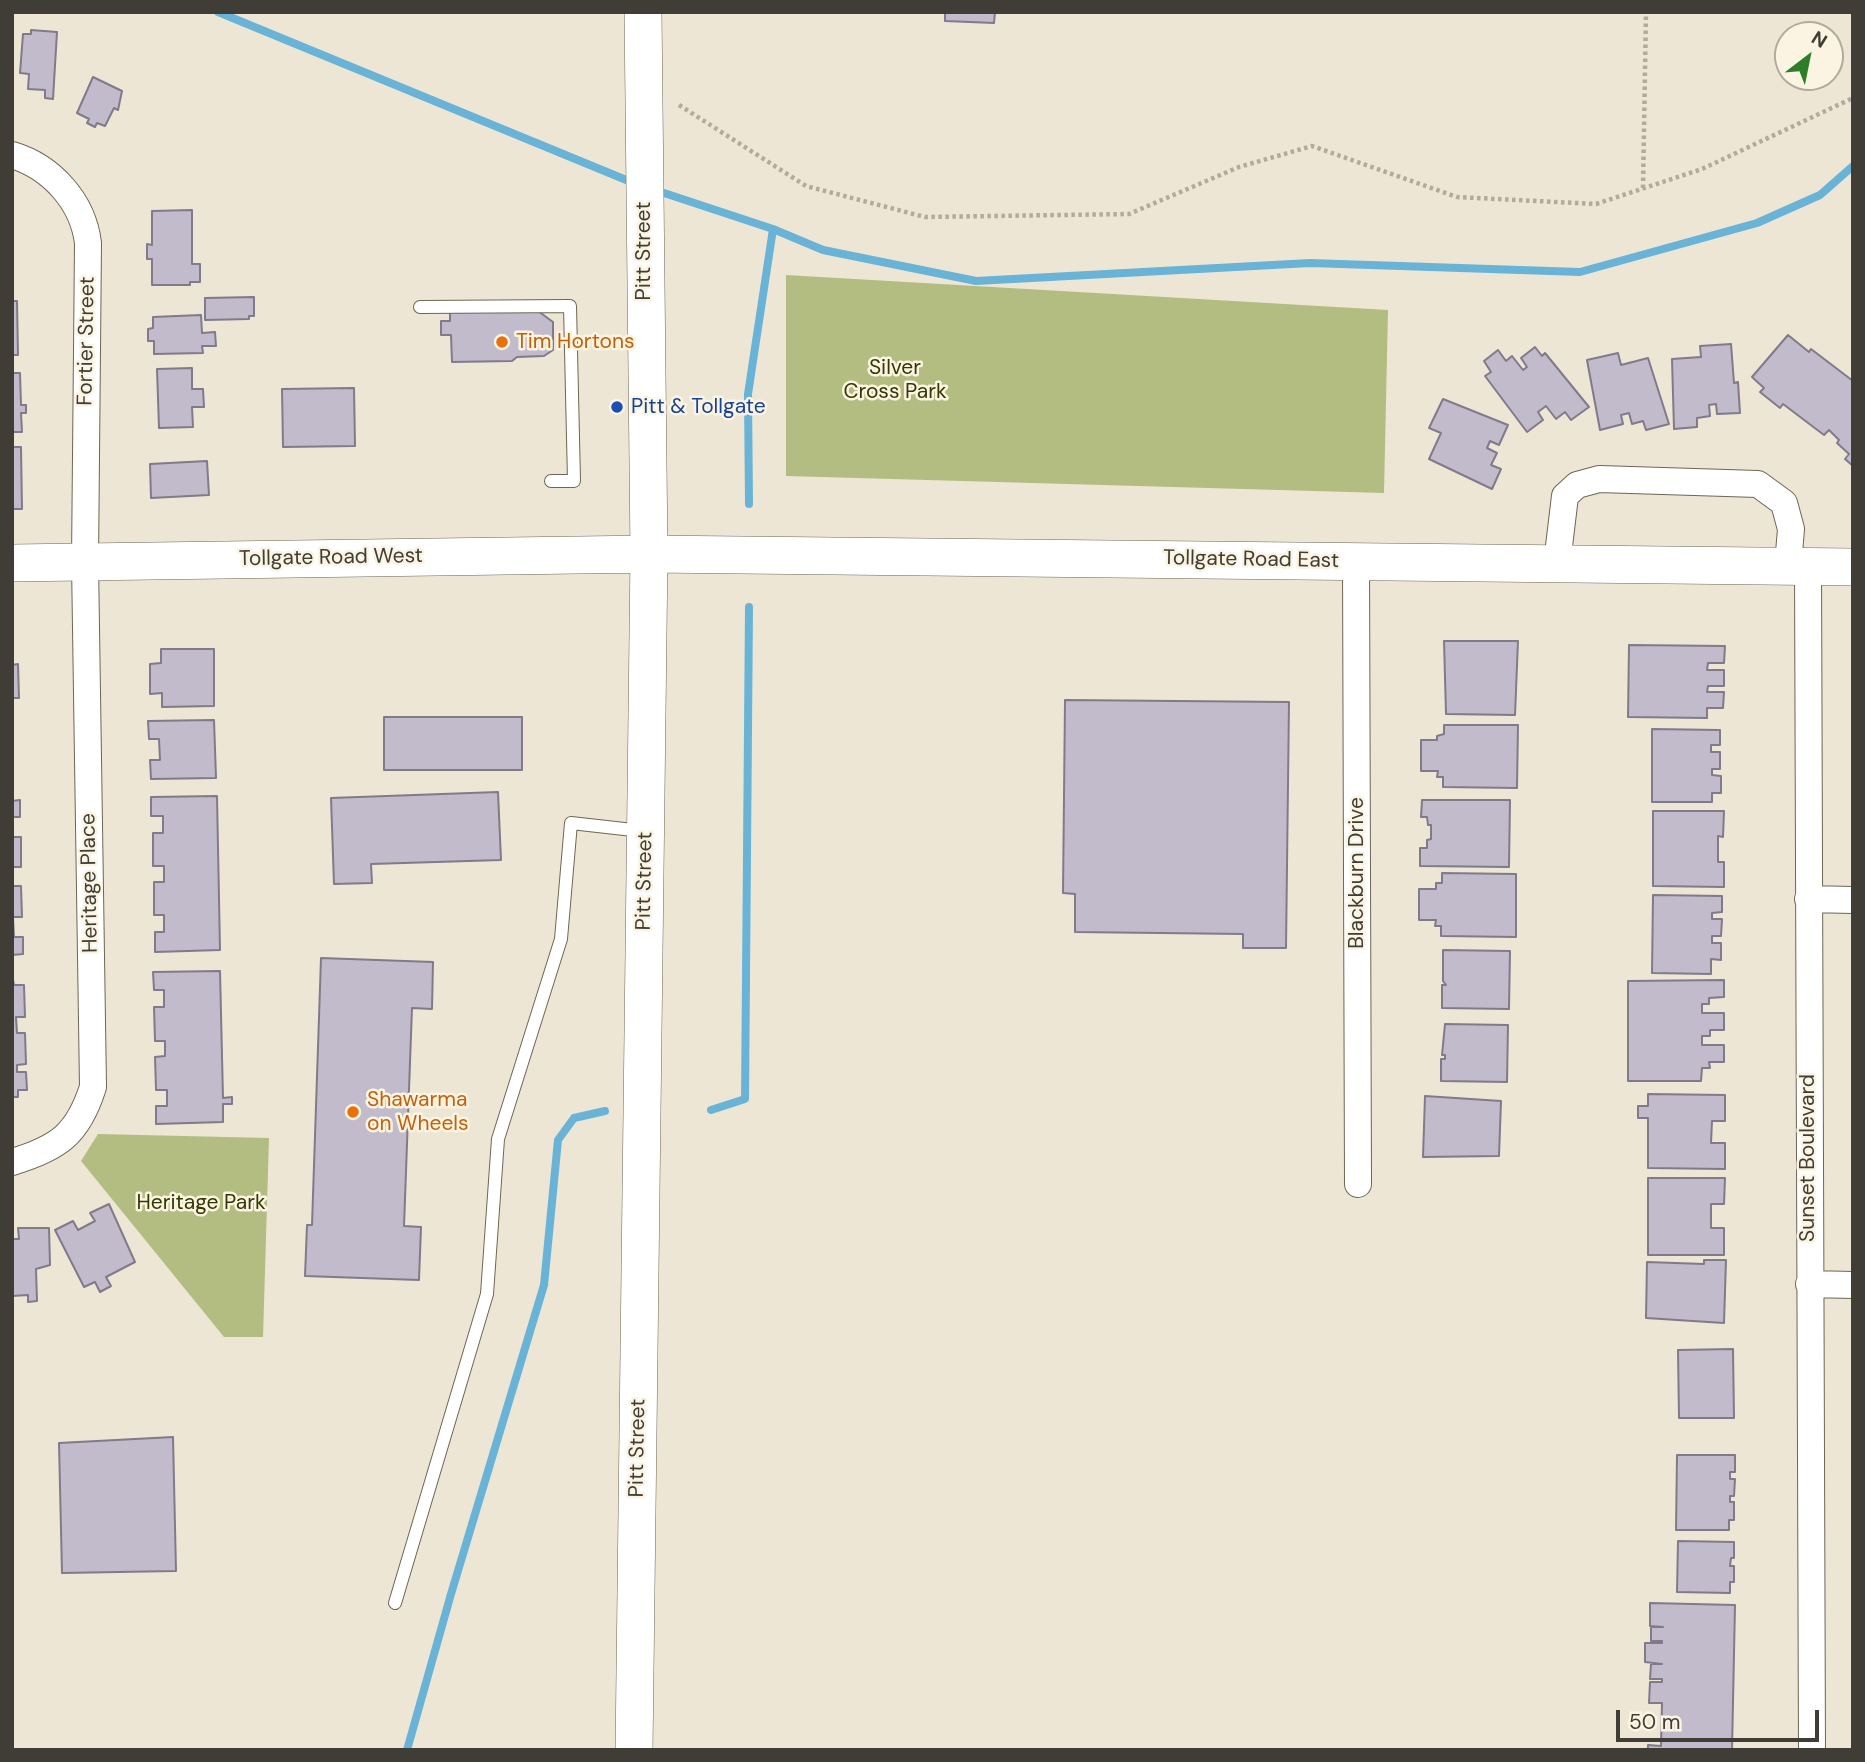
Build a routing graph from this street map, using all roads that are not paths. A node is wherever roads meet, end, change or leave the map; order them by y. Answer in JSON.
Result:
{"nodes":[{"id":1,"x":643,"y":12,"type":"edge"},
{"id":2,"x":12,"y":155,"type":"edge"},
{"id":3,"x":420,"y":307,"type":"dead end"},
{"id":4,"x":551,"y":481,"type":"dead end"},
{"id":5,"x":649,"y":554,"type":"junction"},
{"id":6,"x":1356,"y":561,"type":"junction"},
{"id":7,"x":85,"y":562,"type":"junction"},
{"id":8,"x":12,"y":563,"type":"edge"},
{"id":9,"x":1557,"y":563,"type":"junction"},
{"id":10,"x":1798,"y":566,"type":"junction"},
{"id":11,"x":1853,"y":567,"type":"edge"},
{"id":12,"x":646,"y":831,"type":"junction"},
{"id":13,"x":1808,"y":899,"type":"junction"},
{"id":14,"x":1853,"y":900,"type":"edge"},
{"id":15,"x":12,"y":1162,"type":"edge"},
{"id":16,"x":1358,"y":1184,"type":"dead end"},
{"id":17,"x":1809,"y":1284,"type":"junction"},
{"id":18,"x":1853,"y":1285,"type":"edge"},
{"id":19,"x":394,"y":1603,"type":"dead end"},
{"id":20,"x":634,"y":1750,"type":"edge"},
{"id":21,"x":1812,"y":1750,"type":"edge"}],
"edges":[{"from":1,"to":5,"type":"street","name":"Pitt Street"},
{"from":2,"to":7,"type":"street","name":"Fortier Street"},
{"from":3,"to":4,"type":"lane"},
{"from":5,"to":6,"type":"street","name":"Tollgate Road East"},
{"from":5,"to":7,"type":"street","name":"Tollgate Road West"},
{"from":5,"to":12,"type":"street","name":"Pitt Street"},
{"from":6,"to":9,"type":"street","name":"Tollgate Road East"},
{"from":6,"to":16,"type":"street","name":"Blackburn Drive"},
{"from":7,"to":8,"type":"street","name":"Tollgate Road West"},
{"from":7,"to":15,"type":"street","name":"Heritage Place"},
{"from":9,"to":10,"type":"street","name":"Tollgate Road East"},
{"from":9,"to":10,"type":"street","name":"Sunset Boulevard"},
{"from":10,"to":11,"type":"street","name":"Tollgate Road East"},
{"from":10,"to":13,"type":"street","name":"Sunset Boulevard"},
{"from":12,"to":19,"type":"lane"},
{"from":12,"to":20,"type":"street","name":"Pitt Street"},
{"from":13,"to":14,"type":"street"},
{"from":13,"to":17,"type":"street","name":"Sunset Boulevard"},
{"from":17,"to":18,"type":"street"},
{"from":17,"to":21,"type":"street","name":"Sunset Boulevard"}]}
